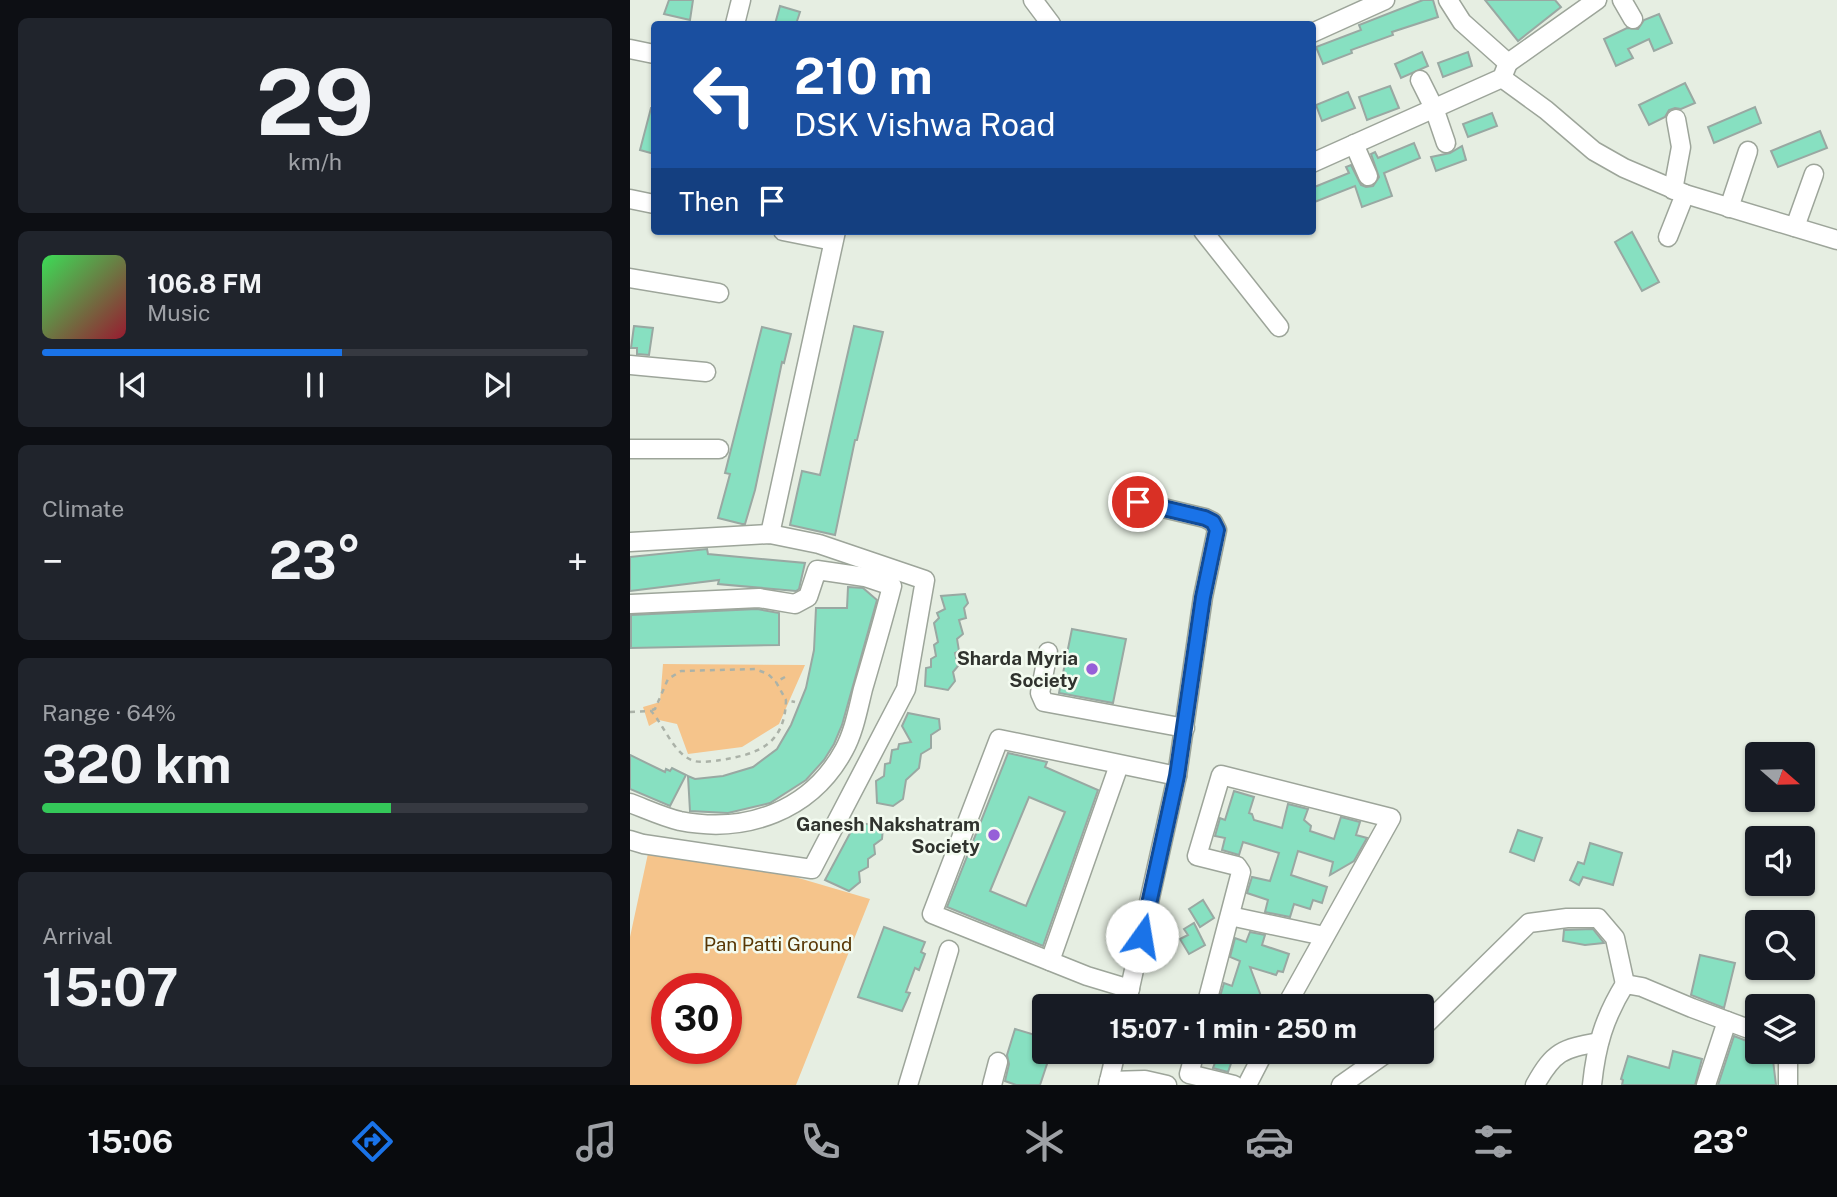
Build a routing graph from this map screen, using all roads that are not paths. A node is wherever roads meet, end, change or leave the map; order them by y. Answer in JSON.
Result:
{"nodes":[{"id":1,"x":741,"y":0,"type":"edge"},
{"id":2,"x":1056,"y":0,"type":"edge"},
{"id":3,"x":1385,"y":0,"type":"edge"},
{"id":4,"x":1448,"y":0,"type":"edge"},
{"id":5,"x":1597,"y":0,"type":"edge"},
{"id":6,"x":1622,"y":0,"type":"edge"},
{"id":7,"x":1042,"y":12,"type":"edge"},
{"id":8,"x":1633,"y":19,"type":"dead end"},
{"id":9,"x":736,"y":21,"type":"edge"},
{"id":10,"x":1316,"y":31,"type":"edge"},
{"id":11,"x":630,"y":49,"type":"edge"},
{"id":12,"x":651,"y":53,"type":"edge"},
{"id":13,"x":1505,"y":70,"type":"junction"},
{"id":14,"x":1420,"y":80,"type":"dead end"},
{"id":15,"x":1434,"y":108,"type":"junction"},
{"id":16,"x":1676,"y":119,"type":"dead end"},
{"id":17,"x":1447,"y":143,"type":"dead end"},
{"id":18,"x":1354,"y":144,"type":"junction"},
{"id":19,"x":1748,"y":150,"type":"dead end"},
{"id":20,"x":1316,"y":161,"type":"edge"},
{"id":21,"x":1814,"y":174,"type":"dead end"},
{"id":22,"x":1368,"y":176,"type":"dead end"},
{"id":23,"x":1679,"y":192,"type":"junction"},
{"id":24,"x":630,"y":199,"type":"edge"},
{"id":25,"x":651,"y":203,"type":"edge"},
{"id":26,"x":1729,"y":208,"type":"junction"},
{"id":27,"x":1795,"y":227,"type":"junction"},
{"id":28,"x":1206,"y":235,"type":"edge"},
{"id":29,"x":835,"y":236,"type":"edge"},
{"id":30,"x":1668,"y":237,"type":"dead end"},
{"id":31,"x":1837,"y":240,"type":"edge"},
{"id":32,"x":630,"y":278,"type":"edge"},
{"id":33,"x":719,"y":293,"type":"dead end"},
{"id":34,"x":1279,"y":327,"type":"dead end"},
{"id":35,"x":630,"y":365,"type":"edge"},
{"id":36,"x":706,"y":372,"type":"dead end"},
{"id":37,"x":630,"y":449,"type":"edge"},
{"id":38,"x":719,"y":449,"type":"dead end"},
{"id":39,"x":1138,"y":502,"type":"dead end"},
{"id":40,"x":770,"y":534,"type":"junction"},
{"id":41,"x":630,"y":542,"type":"edge"},
{"id":42,"x":630,"y":604,"type":"edge"},
{"id":43,"x":1048,"y":652,"type":"dead end"},
{"id":44,"x":1185,"y":728,"type":"junction"},
{"id":45,"x":1119,"y":765,"type":"junction"},
{"id":46,"x":1177,"y":776,"type":"junction"},
{"id":47,"x":630,"y":803,"type":"edge"},
{"id":48,"x":634,"y":844,"type":"edge"},
{"id":49,"x":1230,"y":916,"type":"junction"},
{"id":50,"x":1324,"y":936,"type":"junction"},
{"id":51,"x":949,"y":950,"type":"dead end"},
{"id":52,"x":1050,"y":961,"type":"junction"},
{"id":53,"x":1625,"y":984,"type":"junction"},
{"id":54,"x":1121,"y":994,"type":"edge"},
{"id":55,"x":1129,"y":994,"type":"edge"},
{"id":56,"x":1209,"y":994,"type":"edge"},
{"id":57,"x":1293,"y":994,"type":"edge"},
{"id":58,"x":1434,"y":1016,"type":"edge"},
{"id":59,"x":1727,"y":1021,"type":"junction"},
{"id":60,"x":1745,"y":1028,"type":"edge"},
{"id":61,"x":1599,"y":1042,"type":"junction"},
{"id":62,"x":999,"y":1062,"type":"dead end"},
{"id":63,"x":1113,"y":1064,"type":"edge"},
{"id":64,"x":1192,"y":1064,"type":"edge"},
{"id":65,"x":1258,"y":1064,"type":"edge"},
{"id":66,"x":1371,"y":1064,"type":"edge"},
{"id":67,"x":1788,"y":1064,"type":"edge"},
{"id":68,"x":1109,"y":1083,"type":"edge"},
{"id":69,"x":908,"y":1085,"type":"edge"},
{"id":70,"x":992,"y":1085,"type":"edge"},
{"id":71,"x":1167,"y":1085,"type":"edge"},
{"id":72,"x":1234,"y":1085,"type":"edge"},
{"id":73,"x":1247,"y":1085,"type":"edge"},
{"id":74,"x":1341,"y":1085,"type":"edge"},
{"id":75,"x":1535,"y":1085,"type":"edge"},
{"id":76,"x":1592,"y":1085,"type":"edge"},
{"id":77,"x":1706,"y":1085,"type":"edge"},
{"id":78,"x":1788,"y":1085,"type":"edge"}],
"edges":[{"from":1,"to":9,"type":"street"},
{"from":2,"to":7,"type":"street"},
{"from":3,"to":10,"type":"street"},
{"from":4,"to":13,"type":"street"},
{"from":5,"to":13,"type":"street"},
{"from":6,"to":8,"type":"street"},
{"from":11,"to":12,"type":"street"},
{"from":13,"to":15,"type":"street"},
{"from":13,"to":23,"type":"street"},
{"from":14,"to":15,"type":"street"},
{"from":15,"to":17,"type":"street"},
{"from":15,"to":18,"type":"street"},
{"from":16,"to":23,"type":"street"},
{"from":18,"to":20,"type":"street"},
{"from":18,"to":22,"type":"street"},
{"from":19,"to":26,"type":"street"},
{"from":21,"to":27,"type":"street"},
{"from":23,"to":26,"type":"street"},
{"from":23,"to":30,"type":"street"},
{"from":24,"to":25,"type":"street"},
{"from":26,"to":27,"type":"street"},
{"from":27,"to":31,"type":"street"},
{"from":28,"to":34,"type":"street"},
{"from":29,"to":40,"type":"street"},
{"from":32,"to":33,"type":"street"},
{"from":35,"to":36,"type":"street"},
{"from":37,"to":38,"type":"street"},
{"from":39,"to":44,"type":"street"},
{"from":40,"to":41,"type":"street"},
{"from":40,"to":48,"type":"street"},
{"from":42,"to":47,"type":"street"},
{"from":43,"to":44,"type":"street"},
{"from":44,"to":46,"type":"street"},
{"from":45,"to":46,"type":"street"},
{"from":45,"to":52,"type":"street"},
{"from":45,"to":52,"type":"street"},
{"from":46,"to":55,"type":"street"},
{"from":49,"to":50,"type":"street"},
{"from":49,"to":50,"type":"street"},
{"from":49,"to":56,"type":"street"},
{"from":50,"to":57,"type":"street"},
{"from":51,"to":69,"type":"street"},
{"from":52,"to":54,"type":"street"},
{"from":53,"to":58,"type":"street"},
{"from":53,"to":59,"type":"street"},
{"from":53,"to":61,"type":"street"},
{"from":59,"to":60,"type":"street"},
{"from":59,"to":77,"type":"street"},
{"from":61,"to":75,"type":"street"},
{"from":61,"to":76,"type":"street"},
{"from":62,"to":70,"type":"street"},
{"from":63,"to":68,"type":"street"},
{"from":64,"to":72,"type":"street"},
{"from":65,"to":73,"type":"street"},
{"from":66,"to":74,"type":"street"},
{"from":67,"to":78,"type":"street"},
{"from":68,"to":71,"type":"street"}]}
